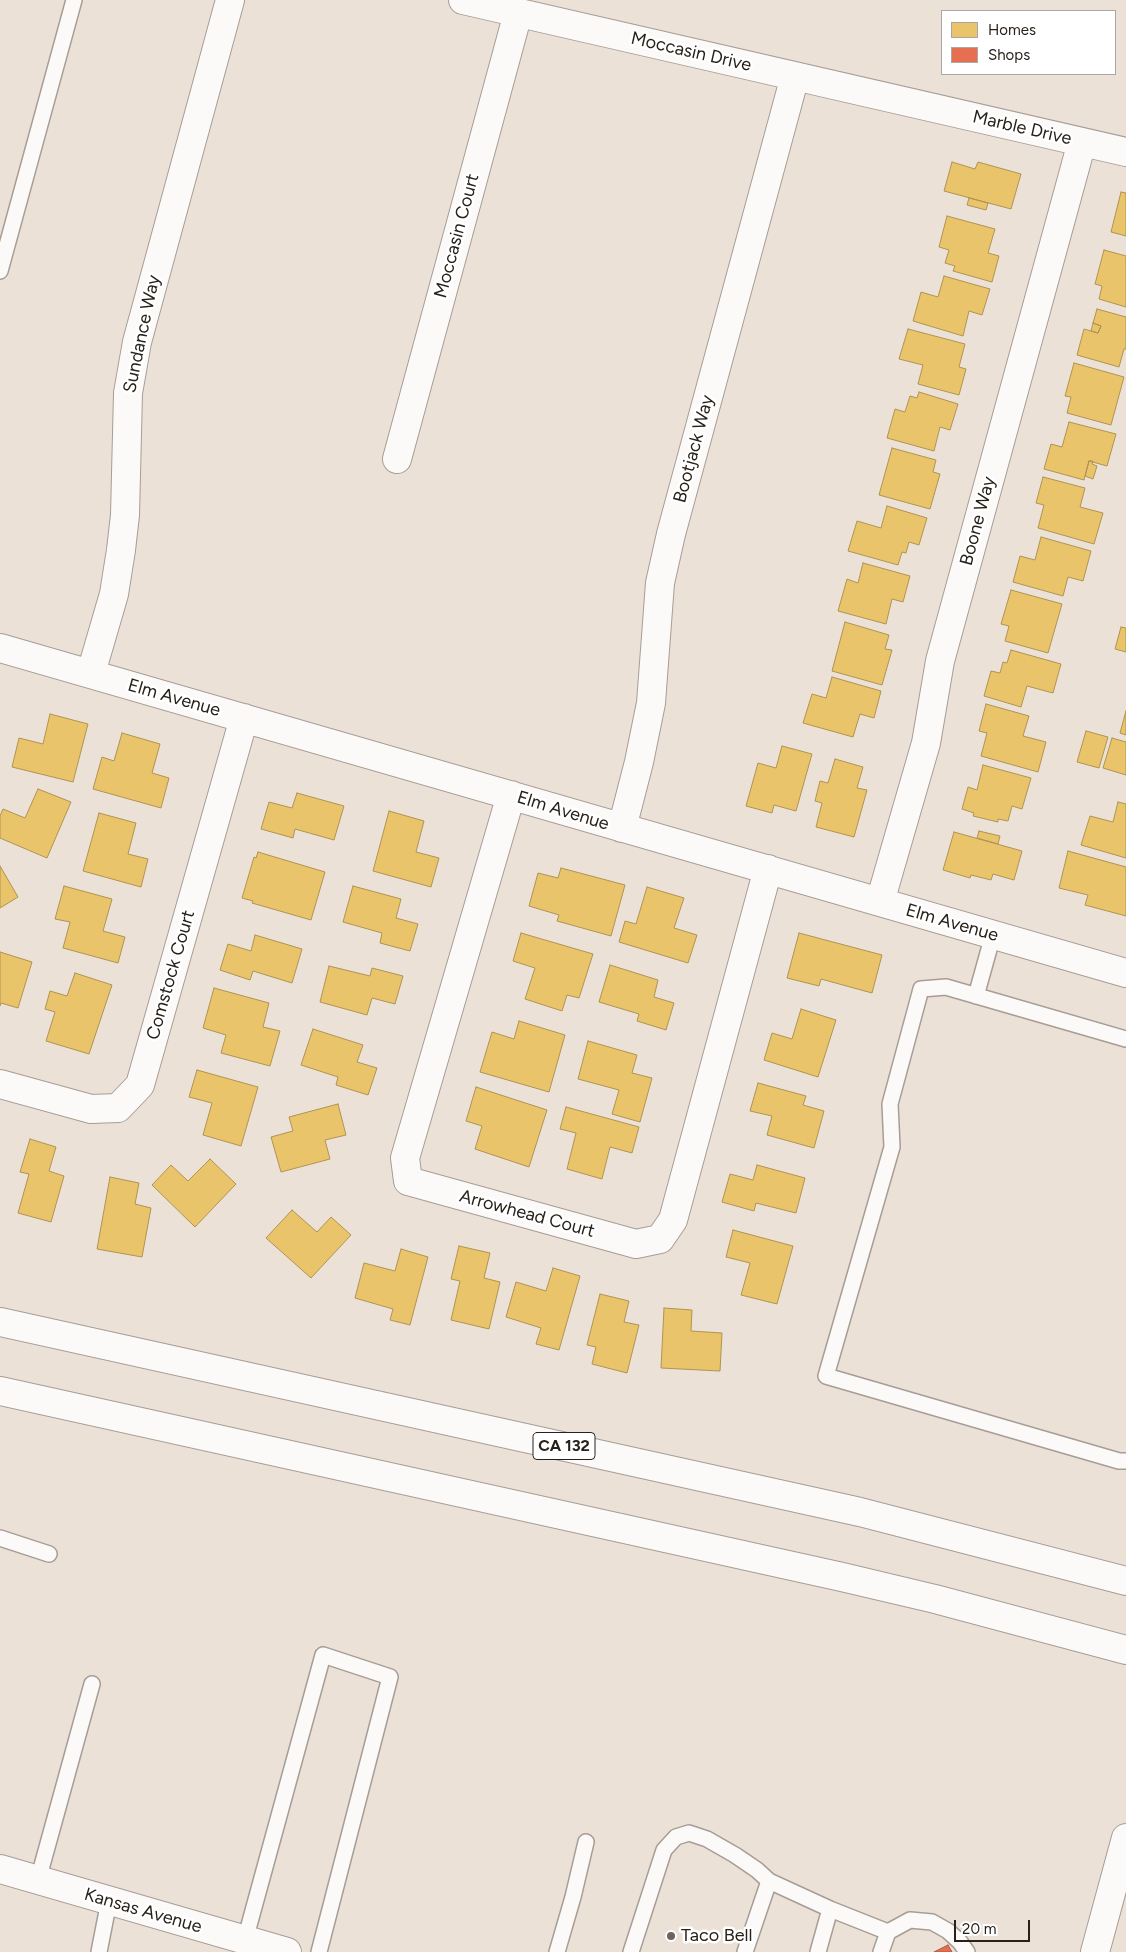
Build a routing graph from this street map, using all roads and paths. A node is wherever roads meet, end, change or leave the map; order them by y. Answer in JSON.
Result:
{"nodes":[{"id":1,"x":74,"y":0,"type":"edge"},
{"id":2,"x":230,"y":0,"type":"edge"},
{"id":3,"x":463,"y":0,"type":"edge"},
{"id":4,"x":518,"y":13,"type":"junction"},
{"id":5,"x":795,"y":76,"type":"junction"},
{"id":6,"x":919,"y":104,"type":"joint"},
{"id":7,"x":1082,"y":142,"type":"junction"},
{"id":8,"x":1126,"y":152,"type":"edge"},
{"id":9,"x":0,"y":271,"type":"edge"},
{"id":10,"x":397,"y":459,"type":"dead end"},
{"id":11,"x":0,"y":648,"type":"edge"},
{"id":12,"x":91,"y":673,"type":"junction"},
{"id":13,"x":244,"y":718,"type":"junction"},
{"id":14,"x":511,"y":795,"type":"junction"},
{"id":15,"x":622,"y":828,"type":"junction"},
{"id":16,"x":768,"y":869,"type":"junction"},
{"id":17,"x":880,"y":902,"type":"junction"},
{"id":18,"x":993,"y":935,"type":"junction"},
{"id":19,"x":1126,"y":973,"type":"edge"},
{"id":20,"x":976,"y":996,"type":"junction"},
{"id":21,"x":1126,"y":1039,"type":"edge"},
{"id":22,"x":0,"y":1084,"type":"edge"},
{"id":23,"x":0,"y":1322,"type":"edge"},
{"id":24,"x":0,"y":1391,"type":"edge"},
{"id":25,"x":1126,"y":1461,"type":"edge"},
{"id":26,"x":0,"y":1538,"type":"edge"},
{"id":27,"x":49,"y":1554,"type":"dead end"},
{"id":28,"x":1126,"y":1581,"type":"edge"},
{"id":29,"x":1126,"y":1650,"type":"edge"},
{"id":30,"x":92,"y":1684,"type":"dead end"},
{"id":31,"x":1126,"y":1838,"type":"edge"},
{"id":32,"x":586,"y":1842,"type":"dead end"},
{"id":33,"x":0,"y":1869,"type":"edge"},
{"id":34,"x":38,"y":1880,"type":"junction"},
{"id":35,"x":769,"y":1882,"type":"junction"},
{"id":36,"x":109,"y":1901,"type":"junction"},
{"id":37,"x":830,"y":1909,"type":"junction"},
{"id":38,"x":888,"y":1932,"type":"junction"},
{"id":39,"x":245,"y":1940,"type":"junction"},
{"id":40,"x":99,"y":1952,"type":"edge"},
{"id":41,"x":287,"y":1952,"type":"edge"},
{"id":42,"x":319,"y":1952,"type":"edge"},
{"id":43,"x":557,"y":1952,"type":"edge"},
{"id":44,"x":631,"y":1952,"type":"edge"},
{"id":45,"x":745,"y":1952,"type":"edge"},
{"id":46,"x":818,"y":1952,"type":"edge"},
{"id":47,"x":881,"y":1952,"type":"edge"},
{"id":48,"x":966,"y":1952,"type":"edge"},
{"id":49,"x":1096,"y":1952,"type":"edge"}],
"edges":[{"from":1,"to":9,"type":"lane"},
{"from":2,"to":12,"type":"main road","name":"Sundance Way"},
{"from":3,"to":4,"type":"main road","name":"Moccasin Drive"},
{"from":4,"to":5,"type":"main road","name":"Moccasin Drive"},
{"from":4,"to":10,"type":"main road","name":"Moccasin Court"},
{"from":5,"to":6,"type":"main road","name":"Moccasin Drive"},
{"from":5,"to":15,"type":"main road","name":"Bootjack Way"},
{"from":6,"to":7,"type":"main road","name":"Marble Drive"},
{"from":7,"to":8,"type":"main road","name":"Marble Drive"},
{"from":7,"to":17,"type":"main road","name":"Boone Way"},
{"from":11,"to":12,"type":"main road","name":"Elm Avenue"},
{"from":12,"to":13,"type":"main road","name":"Elm Avenue"},
{"from":13,"to":14,"type":"main road","name":"Elm Avenue"},
{"from":13,"to":22,"type":"main road","name":"Comstock Court"},
{"from":14,"to":15,"type":"main road","name":"Elm Avenue"},
{"from":14,"to":16,"type":"main road","name":"Arrowhead Court"},
{"from":15,"to":16,"type":"main road","name":"Elm Avenue"},
{"from":16,"to":17,"type":"main road","name":"Elm Avenue"},
{"from":17,"to":18,"type":"main road","name":"Elm Avenue"},
{"from":18,"to":19,"type":"main road","name":"Elm Avenue"},
{"from":18,"to":20,"type":"lane"},
{"from":20,"to":21,"type":"lane"},
{"from":20,"to":25,"type":"lane"},
{"from":23,"to":28,"type":"main road","number":"CA 132"},
{"from":24,"to":29,"type":"main road"},
{"from":26,"to":27,"type":"lane"},
{"from":30,"to":34,"type":"lane"},
{"from":31,"to":49,"type":"main road"},
{"from":32,"to":43,"type":"lane"},
{"from":33,"to":34,"type":"main road","name":"Kansas Avenue"},
{"from":34,"to":36,"type":"main road","name":"Kansas Avenue"},
{"from":35,"to":37,"type":"lane"},
{"from":35,"to":44,"type":"lane"},
{"from":35,"to":45,"type":"lane"},
{"from":36,"to":39,"type":"main road","name":"Kansas Avenue"},
{"from":36,"to":40,"type":"lane"},
{"from":37,"to":38,"type":"lane"},
{"from":37,"to":46,"type":"lane"},
{"from":38,"to":47,"type":"lane"},
{"from":38,"to":48,"type":"lane"},
{"from":39,"to":41,"type":"main road","name":"Kansas Avenue"},
{"from":39,"to":42,"type":"lane"}]}
